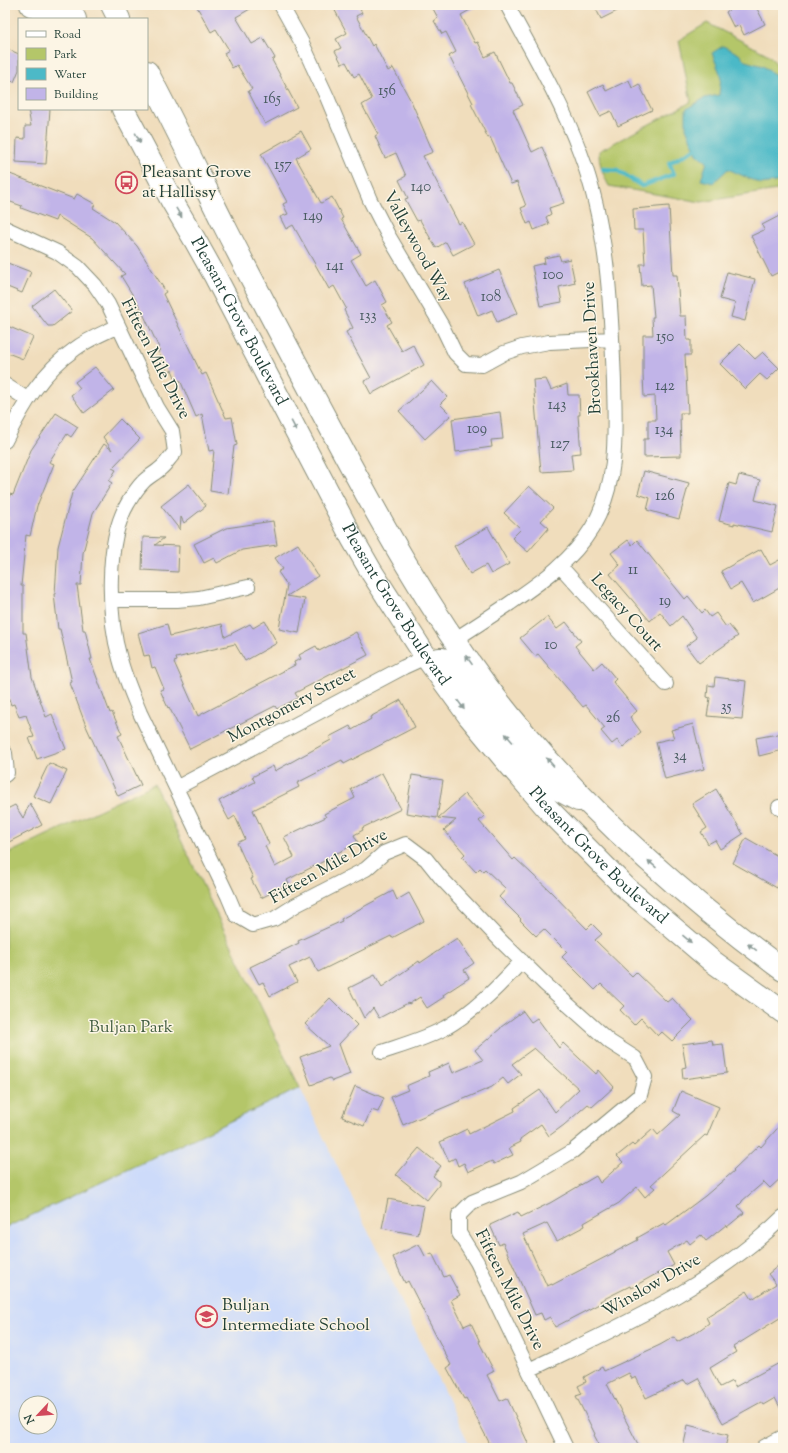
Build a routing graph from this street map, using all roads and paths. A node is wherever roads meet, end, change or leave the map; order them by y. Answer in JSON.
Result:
{"nodes":[{"id":1,"x":32,"y":5,"type":"edge"},
{"id":2,"x":68,"y":5,"type":"edge"},
{"id":3,"x":112,"y":5,"type":"edge"},
{"id":4,"x":125,"y":5,"type":"edge"},
{"id":5,"x":282,"y":5,"type":"edge"},
{"id":6,"x":507,"y":5,"type":"edge"},
{"id":7,"x":53,"y":18,"type":"edge"},
{"id":8,"x":74,"y":18,"type":"edge"},
{"id":9,"x":118,"y":18,"type":"edge"},
{"id":10,"x":127,"y":18,"type":"edge"},
{"id":11,"x":148,"y":74,"type":"edge"},
{"id":12,"x":124,"y":110,"type":"edge"},
{"id":13,"x":5,"y":228,"type":"edge"},
{"id":14,"x":118,"y":326,"type":"junction"},
{"id":15,"x":612,"y":339,"type":"junction"},
{"id":16,"x":5,"y":385,"type":"edge"},
{"id":17,"x":27,"y":399,"type":"junction"},
{"id":18,"x":5,"y":441,"type":"edge"},
{"id":19,"x":560,"y":566,"type":"junction"},
{"id":20,"x":248,"y":586,"type":"dead end"},
{"id":21,"x":112,"y":600,"type":"junction"},
{"id":22,"x":454,"y":640,"type":"junction"},
{"id":23,"x":426,"y":658,"type":"junction"},
{"id":24,"x":666,"y":684,"type":"dead end"},
{"id":25,"x":5,"y":753,"type":"edge"},
{"id":26,"x":5,"y":775,"type":"edge"},
{"id":27,"x":176,"y":788,"type":"junction"},
{"id":28,"x":591,"y":807,"type":"junction"},
{"id":29,"x":522,"y":961,"type":"junction"},
{"id":30,"x":783,"y":970,"type":"edge"},
{"id":31,"x":783,"y":1012,"type":"edge"},
{"id":32,"x":382,"y":1052,"type":"dead end"},
{"id":33,"x":783,"y":1217,"type":"edge"},
{"id":34,"x":529,"y":1370,"type":"junction"},
{"id":35,"x":783,"y":1437,"type":"edge"},
{"id":36,"x":764,"y":1447,"type":"edge"},
{"id":37,"x":566,"y":1448,"type":"edge"}],
"edges":[{"from":1,"to":7,"type":"main road"},
{"from":2,"to":8,"type":"main road"},
{"from":3,"to":9,"type":"main road"},
{"from":4,"to":10,"type":"main road"},
{"from":5,"to":15,"type":"street","name":"Valleywood Way"},
{"from":6,"to":15,"type":"street","name":"Brookhaven Drive"},
{"from":11,"to":22,"type":"main road","name":"Pleasant Grove Boulevard"},
{"from":12,"to":23,"type":"main road","name":"Pleasant Grove Boulevard","one_way":true},
{"from":13,"to":14,"type":"street","name":"Fifteen Mile Drive"},
{"from":14,"to":17,"type":"street"},
{"from":14,"to":21,"type":"street","name":"Fifteen Mile Drive"},
{"from":15,"to":19,"type":"street","name":"Brookhaven Drive"},
{"from":16,"to":17,"type":"street"},
{"from":17,"to":18,"type":"street"},
{"from":19,"to":22,"type":"street","name":"Brookhaven Drive"},
{"from":19,"to":24,"type":"street","name":"Legacy Court"},
{"from":20,"to":21,"type":"street"},
{"from":21,"to":27,"type":"street","name":"Fifteen Mile Drive"},
{"from":28,"to":22,"type":"main road","name":"Pleasant Grove Boulevard","one_way":true},
{"from":23,"to":27,"type":"street","name":"Montgomery Street"},
{"from":28,"to":23,"type":"main road","one_way":true},
{"from":23,"to":31,"type":"main road","name":"Pleasant Grove Boulevard","one_way":true},
{"from":25,"to":26,"type":"street"},
{"from":27,"to":29,"type":"street","name":"Fifteen Mile Drive"},
{"from":30,"to":28,"type":"main road","name":"Pleasant Grove Boulevard","one_way":true},
{"from":29,"to":32,"type":"street"},
{"from":29,"to":34,"type":"street","name":"Fifteen Mile Drive"},
{"from":33,"to":34,"type":"street","name":"Winslow Drive"},
{"from":34,"to":37,"type":"street","name":"Fifteen Mile Drive"},
{"from":35,"to":36,"type":"street"}]}
